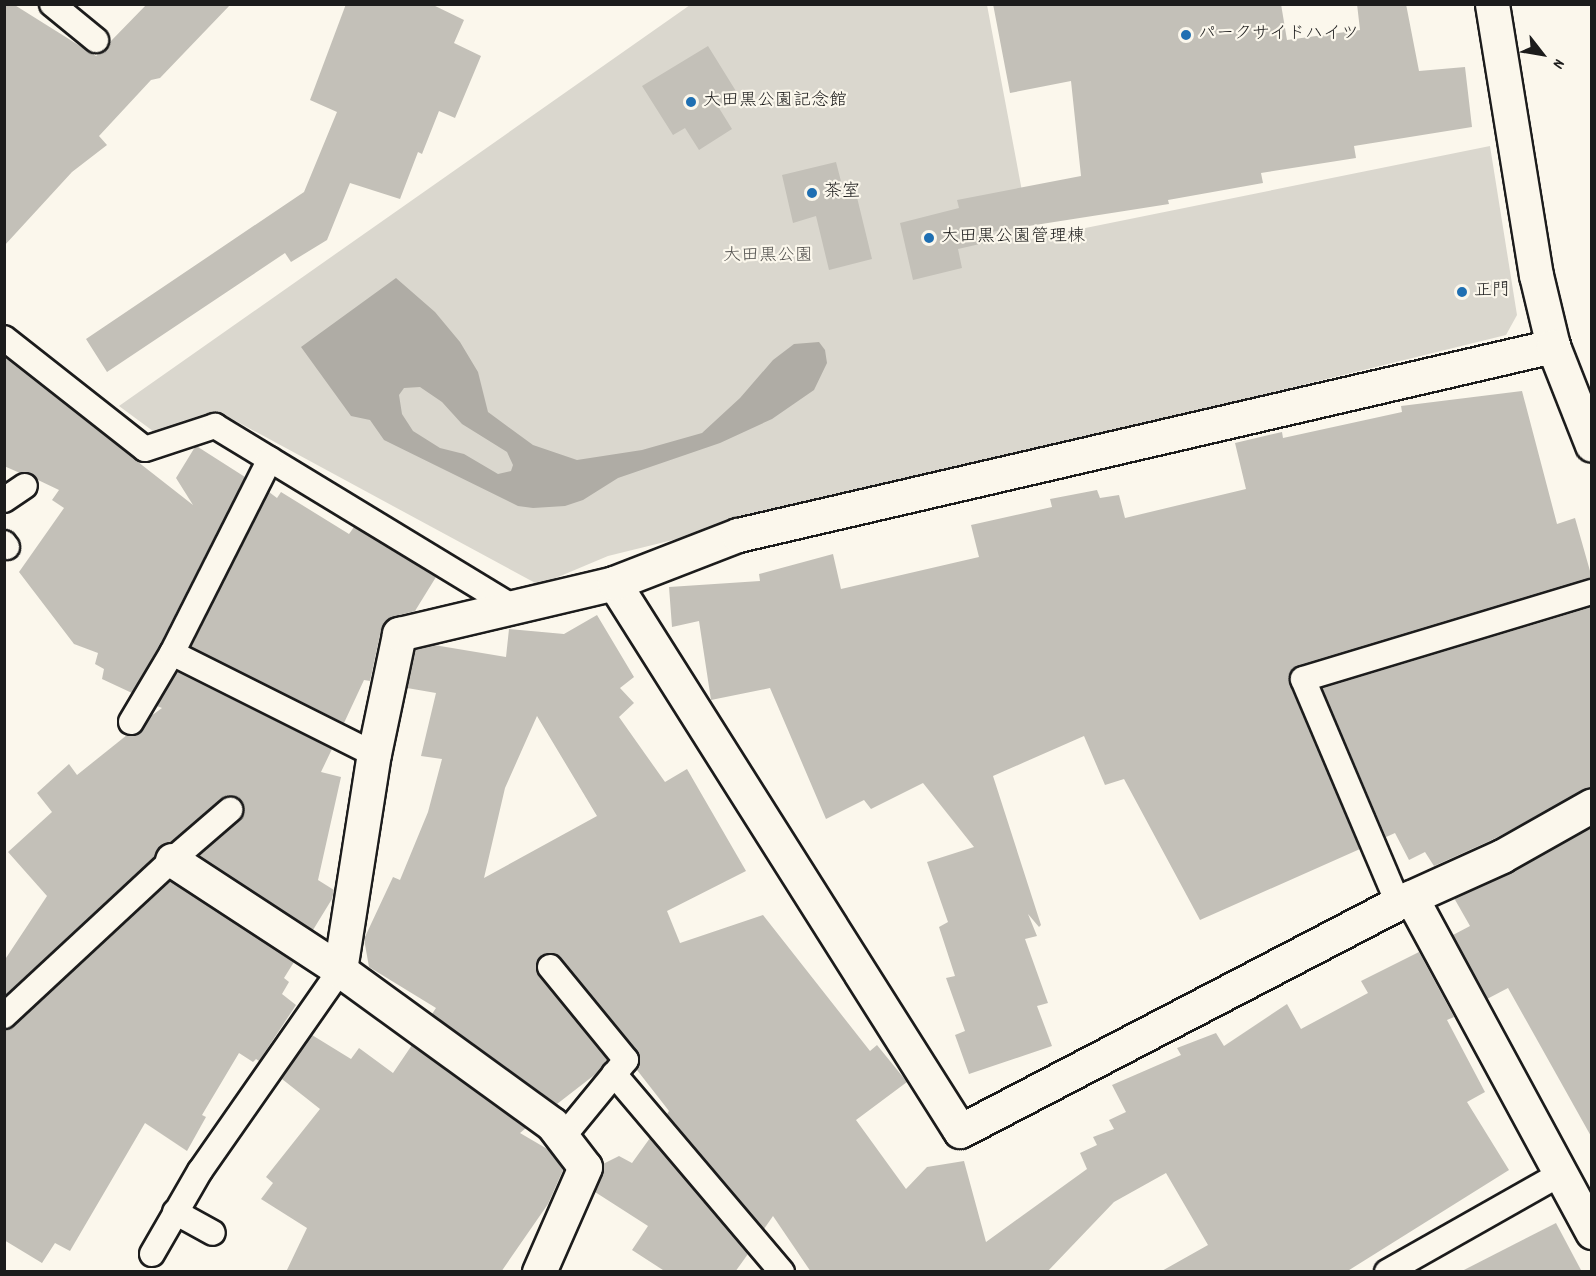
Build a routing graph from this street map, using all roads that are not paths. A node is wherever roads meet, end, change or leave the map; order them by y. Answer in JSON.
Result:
{"nodes":[{"id":1,"x":52,"y":4,"type":"edge"},
{"id":2,"x":1492,"y":4,"type":"edge"},
{"id":3,"x":96,"y":40,"type":"dead end"},
{"id":4,"x":4,"y":338,"type":"edge"},
{"id":5,"x":1553,"y":346,"type":"junction"},
{"id":6,"x":1592,"y":445,"type":"edge"},
{"id":7,"x":270,"y":459,"type":"junction"},
{"id":8,"x":25,"y":486,"type":"dead end"},
{"id":9,"x":4,"y":500,"type":"edge"},
{"id":10,"x":614,"y":583,"type":"junction"},
{"id":11,"x":1592,"y":592,"type":"edge"},
{"id":12,"x":514,"y":608,"type":"junction"},
{"id":13,"x":172,"y":653,"type":"junction"},
{"id":14,"x":131,"y":722,"type":"dead end"},
{"id":15,"x":374,"y":754,"type":"junction"},
{"id":16,"x":1592,"y":805,"type":"edge"},
{"id":17,"x":230,"y":810,"type":"dead end"},
{"id":18,"x":172,"y":860,"type":"junction"},
{"id":19,"x":1404,"y":900,"type":"junction"},
{"id":20,"x":550,"y":967,"type":"dead end"},
{"id":21,"x":340,"y":970,"type":"junction"},
{"id":22,"x":4,"y":1016,"type":"edge"},
{"id":23,"x":614,"y":1074,"type":"junction"},
{"id":24,"x":562,"y":1138,"type":"junction"},
{"id":25,"x":1560,"y":1174,"type":"junction"},
{"id":26,"x":175,"y":1212,"type":"junction"},
{"id":27,"x":1592,"y":1232,"type":"edge"},
{"id":28,"x":213,"y":1233,"type":"dead end"},
{"id":29,"x":152,"y":1254,"type":"dead end"},
{"id":30,"x":539,"y":1272,"type":"edge"},
{"id":31,"x":782,"y":1272,"type":"edge"},
{"id":32,"x":1387,"y":1272,"type":"edge"}],
"edges":[{"from":1,"to":3,"type":"lane"},
{"from":2,"to":5,"type":"street"},
{"from":4,"to":7,"type":"lane"},
{"from":5,"to":6,"type":"street"},
{"from":5,"to":10,"type":"street"},
{"from":7,"to":12,"type":"lane"},
{"from":7,"to":13,"type":"lane"},
{"from":8,"to":9,"type":"lane"},
{"from":10,"to":12,"type":"street"},
{"from":10,"to":19,"type":"street"},
{"from":11,"to":19,"type":"lane"},
{"from":12,"to":15,"type":"street"},
{"from":13,"to":14,"type":"lane"},
{"from":13,"to":15,"type":"lane"},
{"from":15,"to":21,"type":"street"},
{"from":16,"to":19,"type":"street"},
{"from":17,"to":18,"type":"lane"},
{"from":18,"to":21,"type":"street"},
{"from":18,"to":22,"type":"lane"},
{"from":19,"to":25,"type":"street"},
{"from":20,"to":23,"type":"lane"},
{"from":21,"to":24,"type":"street"},
{"from":21,"to":26,"type":"lane"},
{"from":23,"to":24,"type":"lane"},
{"from":23,"to":31,"type":"lane"},
{"from":24,"to":30,"type":"street"},
{"from":25,"to":27,"type":"street"},
{"from":25,"to":32,"type":"lane"},
{"from":26,"to":28,"type":"lane"},
{"from":26,"to":29,"type":"lane"}]}
